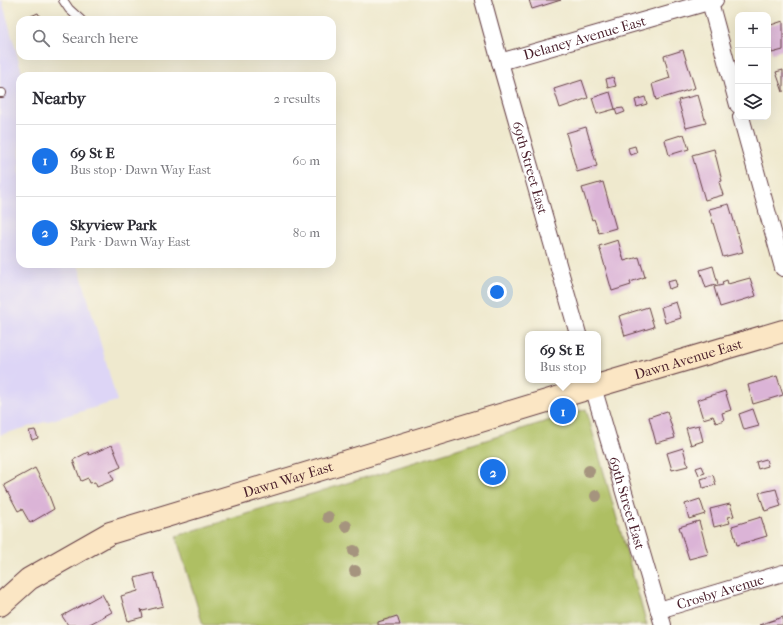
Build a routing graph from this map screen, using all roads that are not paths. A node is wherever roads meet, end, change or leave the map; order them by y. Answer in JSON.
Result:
{"nodes":[{"id":1,"x":63,"y":0,"type":"edge"},
{"id":2,"x":484,"y":0,"type":"edge"},
{"id":3,"x":712,"y":1,"type":"edge"},
{"id":4,"x":77,"y":16,"type":"edge"},
{"id":5,"x":500,"y":62,"type":"junction"},
{"id":6,"x":735,"y":93,"type":"edge"},
{"id":7,"x":742,"y":120,"type":"edge"},
{"id":8,"x":783,"y":268,"type":"edge"},
{"id":9,"x":577,"y":331,"type":"edge"},
{"id":10,"x":783,"y":331,"type":"edge"},
{"id":11,"x":601,"y":382,"type":"edge"},
{"id":12,"x":592,"y":384,"type":"edge"},
{"id":13,"x":783,"y":573,"type":"edge"},
{"id":14,"x":0,"y":605,"type":"edge"},
{"id":15,"x":661,"y":618,"type":"edge"}],
"edges":[{"from":1,"to":4,"type":"lane"},
{"from":2,"to":5,"type":"street","name":"69th Street East"},
{"from":3,"to":5,"type":"street","name":"Delaney Avenue East"},
{"from":3,"to":6,"type":"street"},
{"from":5,"to":9,"type":"street","name":"69th Street East"},
{"from":7,"to":8,"type":"street"},
{"from":10,"to":11,"type":"street","name":"Dawn Avenue East"},
{"from":12,"to":14,"type":"street","name":"Dawn Way East"},
{"from":12,"to":15,"type":"street","name":"69th Street East"},
{"from":13,"to":15,"type":"street","name":"Crosby Avenue"}]}
